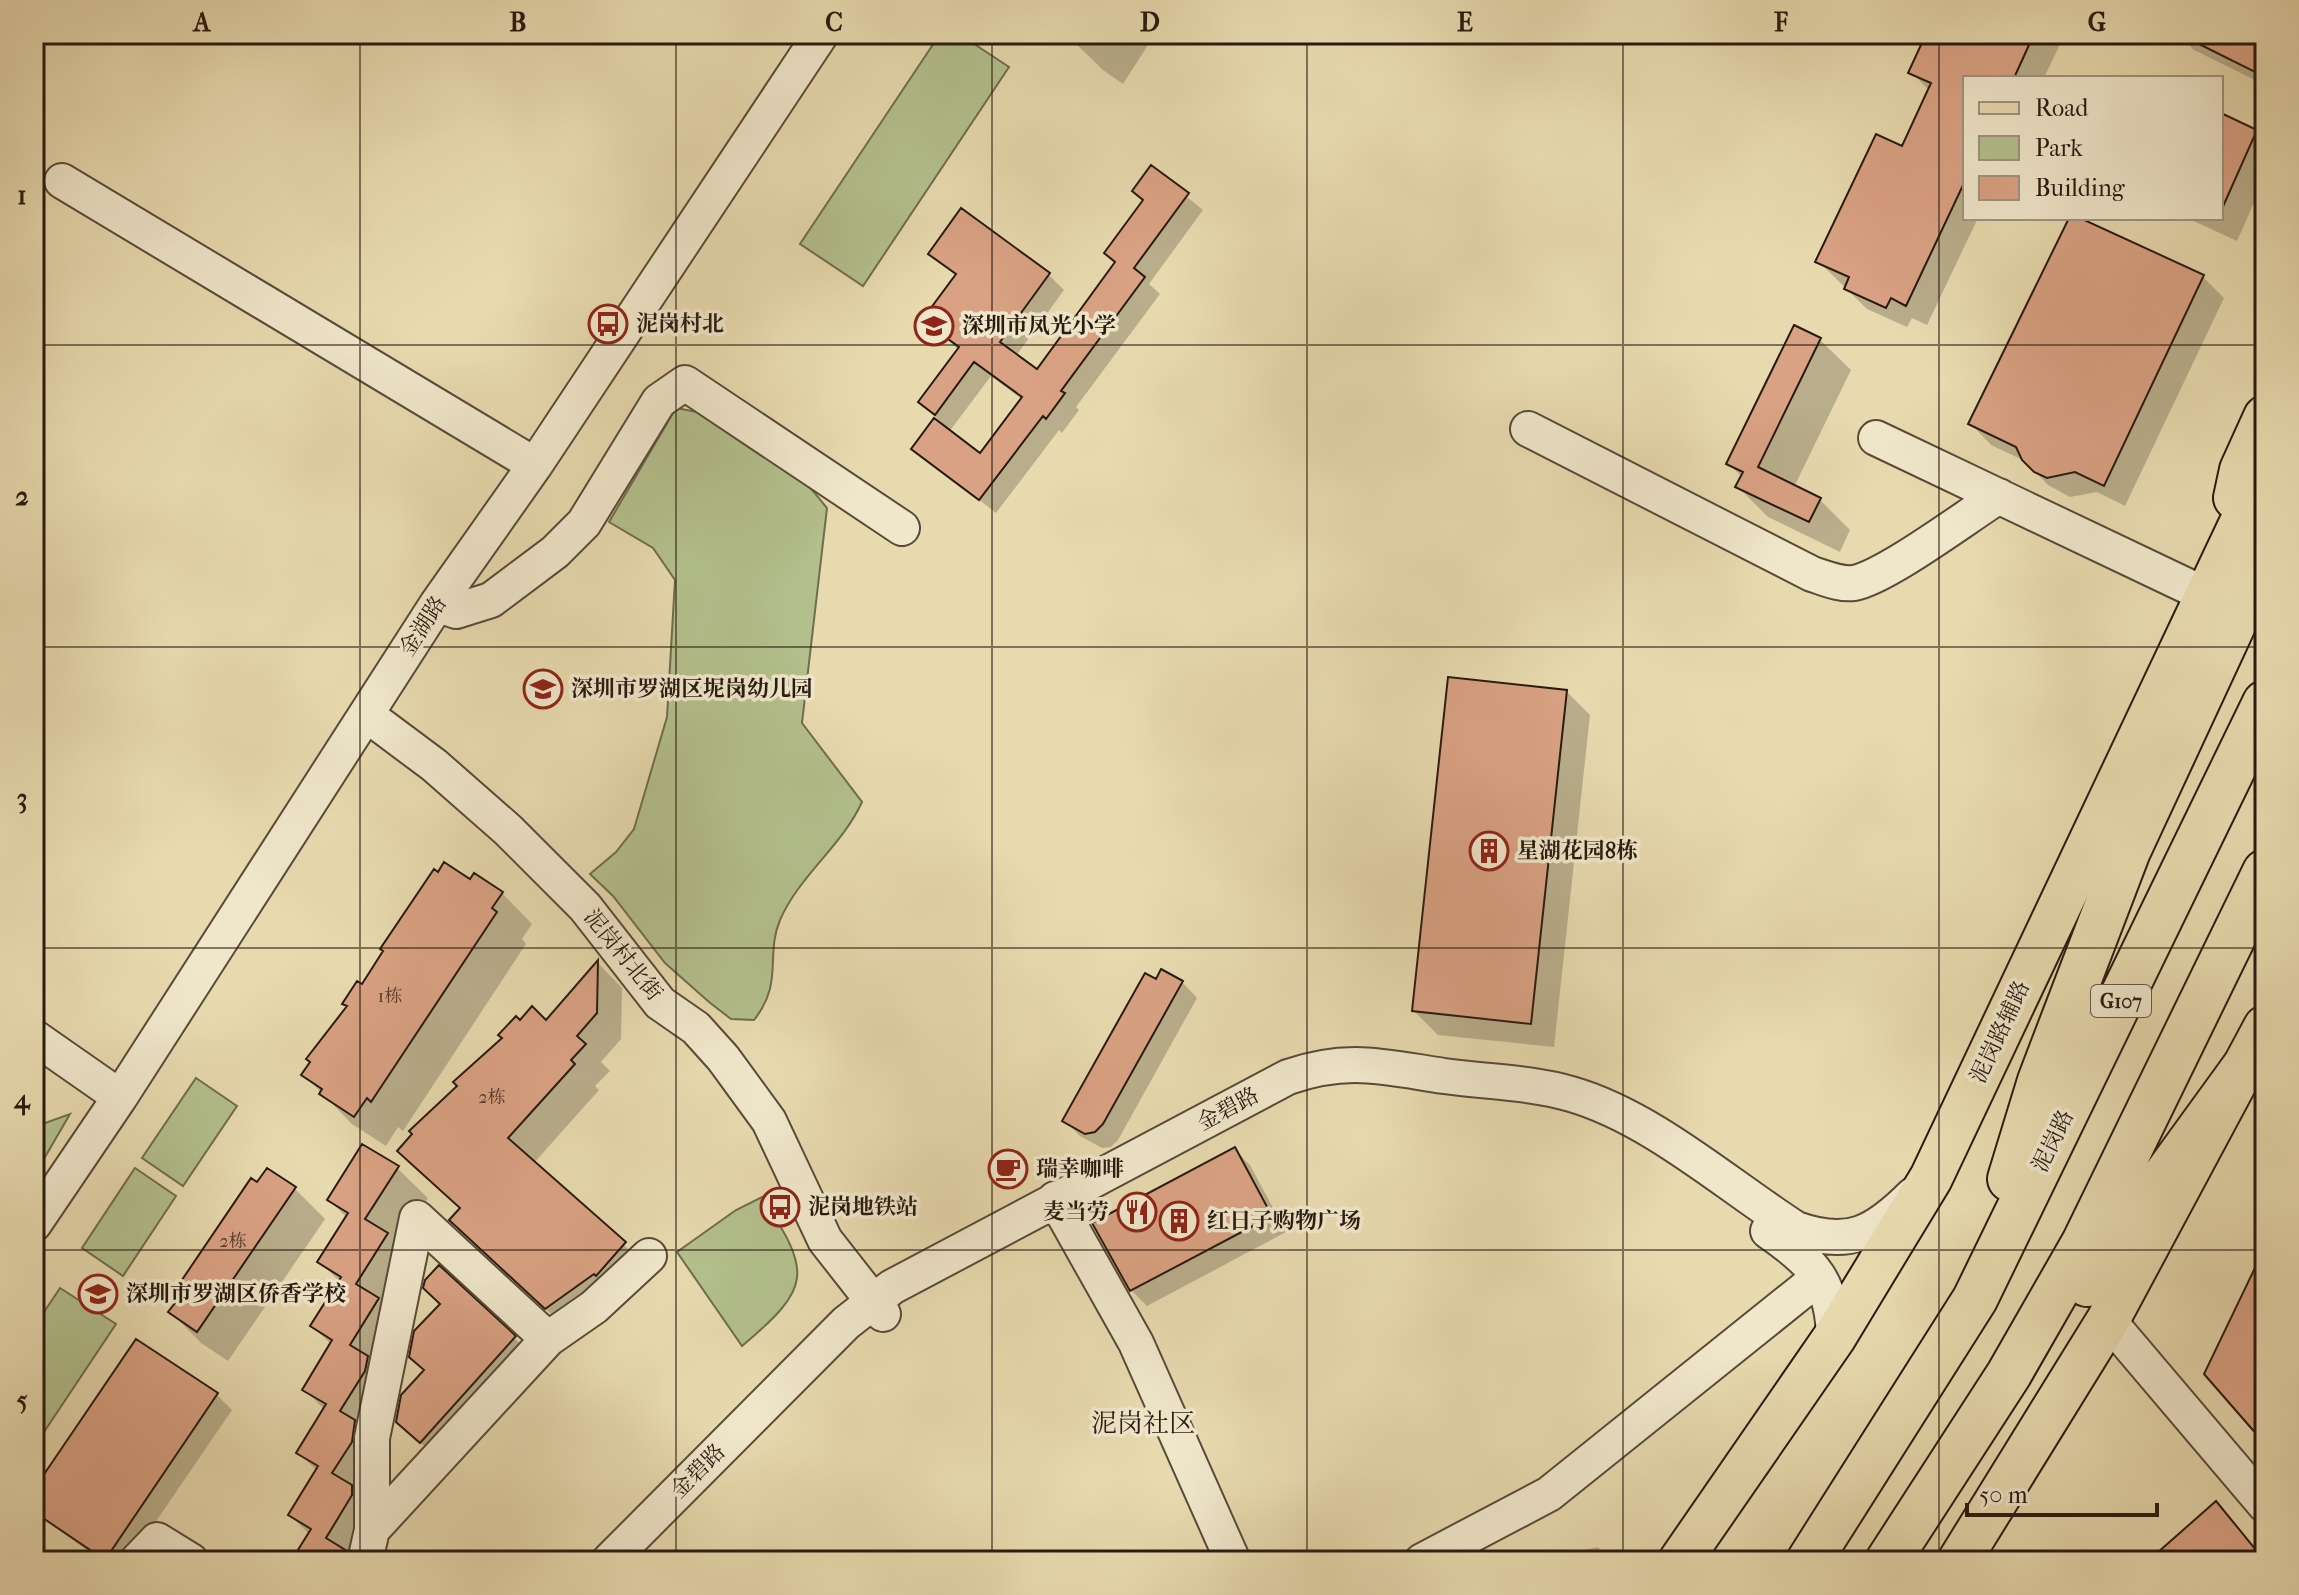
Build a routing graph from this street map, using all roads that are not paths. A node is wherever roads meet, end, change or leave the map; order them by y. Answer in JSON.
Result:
{"nodes":[{"id":1,"x":821,"y":34,"type":"edge"},
{"id":2,"x":62,"y":181,"type":"dead end"},
{"id":3,"x":2265,"y":417,"type":"edge"},
{"id":4,"x":1528,"y":429,"type":"dead end"},
{"id":5,"x":1876,"y":438,"type":"dead end"},
{"id":6,"x":535,"y":465,"type":"junction"},
{"id":7,"x":2265,"y":472,"type":"edge"},
{"id":8,"x":1999,"y":496,"type":"junction"},
{"id":9,"x":902,"y":528,"type":"dead end"},
{"id":10,"x":2265,"y":556,"type":"edge"},
{"id":11,"x":2214,"y":579,"type":"junction"},
{"id":12,"x":437,"y":604,"type":"junction"},
{"id":13,"x":2265,"y":703,"type":"edge"},
{"id":14,"x":367,"y":715,"type":"junction"},
{"id":15,"x":2265,"y":872,"type":"edge"},
{"id":16,"x":2265,"y":1027,"type":"edge"},
{"id":17,"x":34,"y":1037,"type":"edge"},
{"id":18,"x":2243,"y":1069,"type":"junction"},
{"id":19,"x":120,"y":1097,"type":"junction"},
{"id":20,"x":1931,"y":1178,"type":"junction"},
{"id":21,"x":1058,"y":1206,"type":"junction"},
{"id":22,"x":34,"y":1224,"type":"edge"},
{"id":23,"x":649,"y":1256,"type":"dead end"},
{"id":24,"x":1807,"y":1287,"type":"dead end"},
{"id":25,"x":1975,"y":1299,"type":"junction"},
{"id":26,"x":878,"y":1308,"type":"junction"},
{"id":27,"x":2108,"y":1320,"type":"junction"},
{"id":28,"x":1834,"y":1338,"type":"junction"},
{"id":29,"x":548,"y":1339,"type":"junction"},
{"id":30,"x":2009,"y":1374,"type":"junction"},
{"id":31,"x":2265,"y":1504,"type":"edge"},
{"id":32,"x":368,"y":1546,"type":"edge"},
{"id":33,"x":137,"y":1561,"type":"edge"},
{"id":34,"x":191,"y":1561,"type":"edge"},
{"id":35,"x":609,"y":1561,"type":"edge"},
{"id":36,"x":634,"y":1561,"type":"edge"},
{"id":37,"x":1233,"y":1561,"type":"edge"},
{"id":38,"x":1422,"y":1561,"type":"edge"},
{"id":39,"x":1680,"y":1561,"type":"edge"},
{"id":40,"x":1809,"y":1561,"type":"edge"},
{"id":41,"x":1888,"y":1561,"type":"edge"},
{"id":42,"x":1959,"y":1561,"type":"edge"}],
"edges":[{"from":1,"to":6,"type":"street","name":"金湖路"},
{"from":2,"to":6,"type":"street"},
{"from":3,"to":11,"type":"main road"},
{"from":4,"to":8,"type":"street"},
{"from":5,"to":8,"type":"street"},
{"from":6,"to":12,"type":"street","name":"金湖路"},
{"from":7,"to":11,"type":"main road","name":"泥岗路辅路"},
{"from":8,"to":11,"type":"street"},
{"from":9,"to":12,"type":"street"},
{"from":10,"to":25,"type":"highway"},
{"from":11,"to":20,"type":"main road","name":"泥岗路辅路"},
{"from":12,"to":14,"type":"street","name":"金湖路"},
{"from":13,"to":25,"type":"highway","name":"泥岗路","number":"G107"},
{"from":14,"to":19,"type":"street","name":"金湖路"},
{"from":14,"to":26,"type":"street","name":"泥岗村北街"},
{"from":15,"to":30,"type":"highway"},
{"from":16,"to":18,"type":"main road"},
{"from":17,"to":19,"type":"street"},
{"from":18,"to":27,"type":"main road"},
{"from":18,"to":30,"type":"highway"},
{"from":19,"to":22,"type":"street","name":"金湖路"},
{"from":20,"to":21,"type":"street","name":"金碧路"},
{"from":20,"to":28,"type":"main road","name":"泥岗路辅路"},
{"from":21,"to":26,"type":"street","name":"金碧路"},
{"from":21,"to":28,"type":"street","name":"金碧路"},
{"from":21,"to":37,"type":"street"},
{"from":23,"to":29,"type":"street"},
{"from":24,"to":38,"type":"street"},
{"from":25,"to":40,"type":"highway","name":"泥岗路","number":"G107"},
{"from":26,"to":35,"type":"street","name":"金碧路"},
{"from":26,"to":36,"type":"street","name":"金碧路"},
{"from":27,"to":31,"type":"street"},
{"from":27,"to":42,"type":"main road"},
{"from":28,"to":39,"type":"main road","name":"泥岗路辅路"},
{"from":29,"to":32,"type":"street"},
{"from":29,"to":32,"type":"street"},
{"from":30,"to":41,"type":"highway"},
{"from":33,"to":34,"type":"street"}]}
